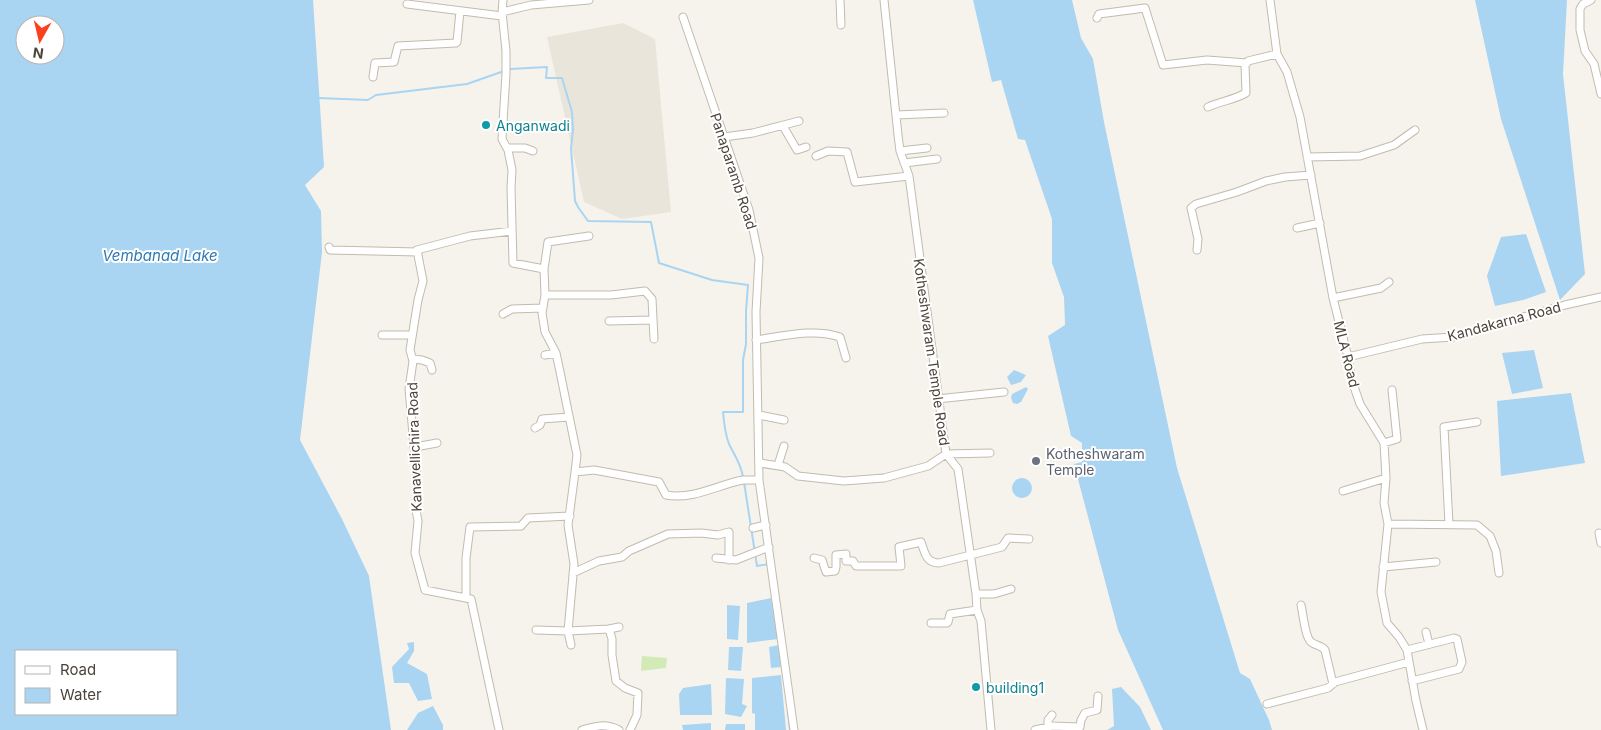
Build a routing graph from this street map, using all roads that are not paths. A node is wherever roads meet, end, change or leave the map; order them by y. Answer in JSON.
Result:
{"nodes":[{"id":1,"x":503,"y":0,"type":"edge"},
{"id":2,"x":589,"y":0,"type":"edge"},
{"id":3,"x":840,"y":0,"type":"edge"},
{"id":4,"x":884,"y":0,"type":"edge"},
{"id":5,"x":1270,"y":0,"type":"edge"},
{"id":6,"x":1590,"y":0,"type":"edge"},
{"id":7,"x":406,"y":4,"type":"dead end"},
{"id":8,"x":460,"y":11,"type":"junction"},
{"id":9,"x":502,"y":14,"type":"junction"},
{"id":10,"x":682,"y":16,"type":"dead end"},
{"id":11,"x":1097,"y":18,"type":"dead end"},
{"id":12,"x":841,"y":25,"type":"dead end"},
{"id":13,"x":1277,"y":54,"type":"junction"},
{"id":14,"x":1247,"y":63,"type":"junction"},
{"id":15,"x":373,"y":77,"type":"dead end"},
{"id":16,"x":1601,"y":94,"type":"edge"},
{"id":17,"x":1208,"y":107,"type":"dead end"},
{"id":18,"x":944,"y":113,"type":"dead end"},
{"id":19,"x":896,"y":115,"type":"junction"},
{"id":20,"x":799,"y":121,"type":"dead end"},
{"id":21,"x":782,"y":126,"type":"junction"},
{"id":22,"x":1415,"y":130,"type":"dead end"},
{"id":23,"x":724,"y":137,"type":"junction"},
{"id":24,"x":806,"y":147,"type":"dead end"},
{"id":25,"x":507,"y":148,"type":"junction"},
{"id":26,"x":927,"y":148,"type":"dead end"},
{"id":27,"x":533,"y":151,"type":"dead end"},
{"id":28,"x":900,"y":151,"type":"junction"},
{"id":29,"x":816,"y":156,"type":"dead end"},
{"id":30,"x":1307,"y":156,"type":"junction"},
{"id":31,"x":937,"y":159,"type":"dead end"},
{"id":32,"x":904,"y":163,"type":"junction"},
{"id":33,"x":1311,"y":175,"type":"junction"},
{"id":34,"x":909,"y":176,"type":"junction"},
{"id":35,"x":1320,"y":223,"type":"junction"},
{"id":36,"x":1297,"y":228,"type":"dead end"},
{"id":37,"x":512,"y":231,"type":"junction"},
{"id":38,"x":588,"y":236,"type":"dead end"},
{"id":39,"x":329,"y":247,"type":"dead end"},
{"id":40,"x":1197,"y":250,"type":"dead end"},
{"id":41,"x":418,"y":252,"type":"junction"},
{"id":42,"x":544,"y":269,"type":"junction"},
{"id":43,"x":1389,"y":282,"type":"dead end"},
{"id":44,"x":544,"y":295,"type":"junction"},
{"id":45,"x":1601,"y":297,"type":"edge"},
{"id":46,"x":1334,"y":298,"type":"junction"},
{"id":47,"x":544,"y":308,"type":"junction"},
{"id":48,"x":503,"y":314,"type":"dead end"},
{"id":49,"x":653,"y":320,"type":"junction"},
{"id":50,"x":609,"y":321,"type":"dead end"},
{"id":51,"x":382,"y":335,"type":"dead end"},
{"id":52,"x":412,"y":335,"type":"junction"},
{"id":53,"x":654,"y":339,"type":"dead end"},
{"id":54,"x":756,"y":340,"type":"junction"},
{"id":55,"x":556,"y":353,"type":"junction"},
{"id":56,"x":545,"y":355,"type":"dead end"},
{"id":57,"x":1348,"y":357,"type":"junction"},
{"id":58,"x":846,"y":358,"type":"dead end"},
{"id":59,"x":413,"y":359,"type":"junction"},
{"id":60,"x":432,"y":370,"type":"dead end"},
{"id":61,"x":1392,"y":390,"type":"dead end"},
{"id":62,"x":1004,"y":392,"type":"dead end"},
{"id":63,"x":937,"y":399,"type":"junction"},
{"id":64,"x":759,"y":415,"type":"junction"},
{"id":65,"x":569,"y":417,"type":"junction"},
{"id":66,"x":784,"y":420,"type":"dead end"},
{"id":67,"x":1477,"y":422,"type":"dead end"},
{"id":68,"x":535,"y":428,"type":"dead end"},
{"id":69,"x":437,"y":443,"type":"dead end"},
{"id":70,"x":1384,"y":443,"type":"junction"},
{"id":71,"x":784,"y":446,"type":"dead end"},
{"id":72,"x":415,"y":447,"type":"junction"},
{"id":73,"x":990,"y":453,"type":"dead end"},
{"id":74,"x":946,"y":454,"type":"junction"},
{"id":75,"x":760,"y":463,"type":"junction"},
{"id":76,"x":778,"y":465,"type":"junction"},
{"id":77,"x":575,"y":472,"type":"junction"},
{"id":78,"x":1386,"y":478,"type":"junction"},
{"id":79,"x":759,"y":480,"type":"junction"},
{"id":80,"x":1343,"y":491,"type":"dead end"},
{"id":81,"x":570,"y":516,"type":"junction"},
{"id":82,"x":1388,"y":524,"type":"junction"},
{"id":83,"x":1449,"y":524,"type":"junction"},
{"id":84,"x":766,"y":525,"type":"junction"},
{"id":85,"x":753,"y":528,"type":"dead end"},
{"id":86,"x":1599,"y":534,"type":"dead end"},
{"id":87,"x":1029,"y":540,"type":"dead end"},
{"id":88,"x":1601,"y":543,"type":"edge"},
{"id":89,"x":769,"y":547,"type":"junction"},
{"id":90,"x":971,"y":555,"type":"junction"},
{"id":91,"x":716,"y":558,"type":"dead end"},
{"id":92,"x":814,"y":558,"type":"dead end"},
{"id":93,"x":729,"y":560,"type":"junction"},
{"id":94,"x":1436,"y":562,"type":"dead end"},
{"id":95,"x":1384,"y":567,"type":"junction"},
{"id":96,"x":573,"y":573,"type":"junction"},
{"id":97,"x":1499,"y":573,"type":"dead end"},
{"id":98,"x":1011,"y":590,"type":"dead end"},
{"id":99,"x":976,"y":594,"type":"junction"},
{"id":100,"x":466,"y":598,"type":"junction"},
{"id":101,"x":1301,"y":605,"type":"dead end"},
{"id":102,"x":977,"y":610,"type":"junction"},
{"id":103,"x":931,"y":623,"type":"dead end"},
{"id":104,"x":619,"y":627,"type":"dead end"},
{"id":105,"x":609,"y":629,"type":"junction"},
{"id":106,"x":536,"y":630,"type":"dead end"},
{"id":107,"x":568,"y":631,"type":"junction"},
{"id":108,"x":1426,"y":632,"type":"dead end"},
{"id":109,"x":1429,"y":644,"type":"junction"},
{"id":110,"x":571,"y":645,"type":"dead end"},
{"id":111,"x":1406,"y":650,"type":"junction"},
{"id":112,"x":1409,"y":662,"type":"junction"},
{"id":113,"x":1412,"y":681,"type":"junction"},
{"id":114,"x":1334,"y":684,"type":"junction"},
{"id":115,"x":1098,"y":696,"type":"dead end"},
{"id":116,"x":1268,"y":704,"type":"dead end"},
{"id":117,"x":1052,"y":715,"type":"dead end"},
{"id":118,"x":1048,"y":727,"type":"junction"},
{"id":119,"x":499,"y":730,"type":"edge"},
{"id":120,"x":582,"y":730,"type":"edge"},
{"id":121,"x":619,"y":730,"type":"edge"},
{"id":122,"x":630,"y":730,"type":"edge"},
{"id":123,"x":794,"y":730,"type":"edge"},
{"id":124,"x":991,"y":730,"type":"edge"},
{"id":125,"x":1035,"y":730,"type":"edge"},
{"id":126,"x":1423,"y":730,"type":"edge"}],
"edges":[{"from":1,"to":9,"type":"street"},
{"from":2,"to":9,"type":"street"},
{"from":3,"to":12,"type":"street"},
{"from":4,"to":19,"type":"street","name":"Kotheshwaram Temple Road"},
{"from":5,"to":13,"type":"street","name":"MLA Road"},
{"from":6,"to":16,"type":"street"},
{"from":7,"to":8,"type":"street"},
{"from":8,"to":9,"type":"street"},
{"from":8,"to":15,"type":"street"},
{"from":9,"to":25,"type":"street"},
{"from":10,"to":23,"type":"street","name":"Panaparamb Road"},
{"from":11,"to":14,"type":"street"},
{"from":13,"to":14,"type":"street"},
{"from":13,"to":30,"type":"street","name":"MLA Road"},
{"from":14,"to":17,"type":"street"},
{"from":18,"to":19,"type":"street"},
{"from":19,"to":28,"type":"street","name":"Kotheshwaram Temple Road"},
{"from":20,"to":21,"type":"street"},
{"from":21,"to":23,"type":"street"},
{"from":21,"to":24,"type":"street"},
{"from":22,"to":30,"type":"street"},
{"from":23,"to":54,"type":"street","name":"Panaparamb Road"},
{"from":25,"to":27,"type":"street"},
{"from":25,"to":37,"type":"street"},
{"from":26,"to":28,"type":"street"},
{"from":28,"to":32,"type":"street","name":"Kotheshwaram Temple Road"},
{"from":29,"to":34,"type":"street"},
{"from":30,"to":33,"type":"street","name":"MLA Road"},
{"from":31,"to":32,"type":"street"},
{"from":32,"to":34,"type":"street","name":"Kotheshwaram Temple Road"},
{"from":33,"to":35,"type":"street","name":"MLA Road"},
{"from":33,"to":40,"type":"street"},
{"from":34,"to":63,"type":"street","name":"Kotheshwaram Temple Road"},
{"from":35,"to":36,"type":"street"},
{"from":35,"to":46,"type":"street","name":"MLA Road"},
{"from":37,"to":41,"type":"street"},
{"from":37,"to":42,"type":"street"},
{"from":38,"to":42,"type":"street"},
{"from":39,"to":41,"type":"street"},
{"from":41,"to":52,"type":"street","name":"Kanavellichira Road"},
{"from":42,"to":44,"type":"street"},
{"from":43,"to":46,"type":"street"},
{"from":44,"to":47,"type":"street"},
{"from":44,"to":49,"type":"street"},
{"from":45,"to":57,"type":"street","name":"Kandakarna Road"},
{"from":46,"to":57,"type":"street","name":"MLA Road"},
{"from":47,"to":48,"type":"street"},
{"from":47,"to":55,"type":"street"},
{"from":49,"to":50,"type":"street"},
{"from":49,"to":53,"type":"street"},
{"from":51,"to":52,"type":"street"},
{"from":52,"to":59,"type":"street","name":"Kanavellichira Road"},
{"from":54,"to":58,"type":"street"},
{"from":54,"to":64,"type":"street","name":"Panaparamb Road"},
{"from":55,"to":56,"type":"street"},
{"from":55,"to":65,"type":"street"},
{"from":57,"to":70,"type":"street","name":"MLA Road"},
{"from":59,"to":60,"type":"street"},
{"from":59,"to":72,"type":"street","name":"Kanavellichira Road"},
{"from":61,"to":70,"type":"street"},
{"from":62,"to":63,"type":"street"},
{"from":63,"to":74,"type":"street","name":"Kotheshwaram Temple Road"},
{"from":64,"to":66,"type":"street"},
{"from":64,"to":75,"type":"street","name":"Panaparamb Road"},
{"from":65,"to":68,"type":"street"},
{"from":65,"to":77,"type":"street"},
{"from":67,"to":83,"type":"street"},
{"from":69,"to":72,"type":"street"},
{"from":70,"to":78,"type":"street","name":"MLA Road"},
{"from":71,"to":76,"type":"street"},
{"from":72,"to":100,"type":"street","name":"Kanavellichira Road"},
{"from":73,"to":74,"type":"street"},
{"from":74,"to":76,"type":"street"},
{"from":74,"to":90,"type":"street","name":"Kotheshwaram Temple Road"},
{"from":75,"to":76,"type":"street"},
{"from":75,"to":79,"type":"street","name":"Panaparamb Road"},
{"from":77,"to":79,"type":"street"},
{"from":77,"to":81,"type":"street"},
{"from":78,"to":80,"type":"street"},
{"from":78,"to":82,"type":"street","name":"MLA Road"},
{"from":79,"to":84,"type":"street","name":"Panaparamb Road"},
{"from":81,"to":96,"type":"street"},
{"from":81,"to":100,"type":"street"},
{"from":82,"to":83,"type":"street"},
{"from":82,"to":95,"type":"street","name":"MLA Road"},
{"from":83,"to":97,"type":"street"},
{"from":84,"to":85,"type":"street"},
{"from":84,"to":89,"type":"street","name":"Panaparamb Road"},
{"from":86,"to":88,"type":"street"},
{"from":87,"to":90,"type":"street"},
{"from":89,"to":93,"type":"street"},
{"from":89,"to":123,"type":"street","name":"Panaparamb Road"},
{"from":90,"to":92,"type":"street"},
{"from":90,"to":99,"type":"street","name":"Kotheshwaram Temple Road"},
{"from":91,"to":93,"type":"street"},
{"from":93,"to":96,"type":"street"},
{"from":94,"to":95,"type":"street"},
{"from":95,"to":111,"type":"street","name":"MLA Road"},
{"from":96,"to":107,"type":"street"},
{"from":98,"to":99,"type":"street"},
{"from":99,"to":102,"type":"street","name":"Kotheshwaram Temple Road"},
{"from":100,"to":119,"type":"street"},
{"from":101,"to":114,"type":"street"},
{"from":102,"to":103,"type":"street"},
{"from":102,"to":124,"type":"street","name":"Kotheshwaram Temple Road"},
{"from":104,"to":105,"type":"street"},
{"from":105,"to":107,"type":"street"},
{"from":105,"to":122,"type":"street"},
{"from":106,"to":107,"type":"street"},
{"from":107,"to":110,"type":"street"},
{"from":108,"to":109,"type":"street"},
{"from":109,"to":111,"type":"street"},
{"from":109,"to":113,"type":"street"},
{"from":111,"to":112,"type":"street","name":"MLA Road"},
{"from":112,"to":113,"type":"street","name":"MLA Road"},
{"from":112,"to":114,"type":"street"},
{"from":113,"to":126,"type":"street","name":"MLA Road"},
{"from":114,"to":116,"type":"street"},
{"from":115,"to":118,"type":"street"},
{"from":117,"to":118,"type":"street"},
{"from":118,"to":125,"type":"street"},
{"from":120,"to":121,"type":"street"}]}
